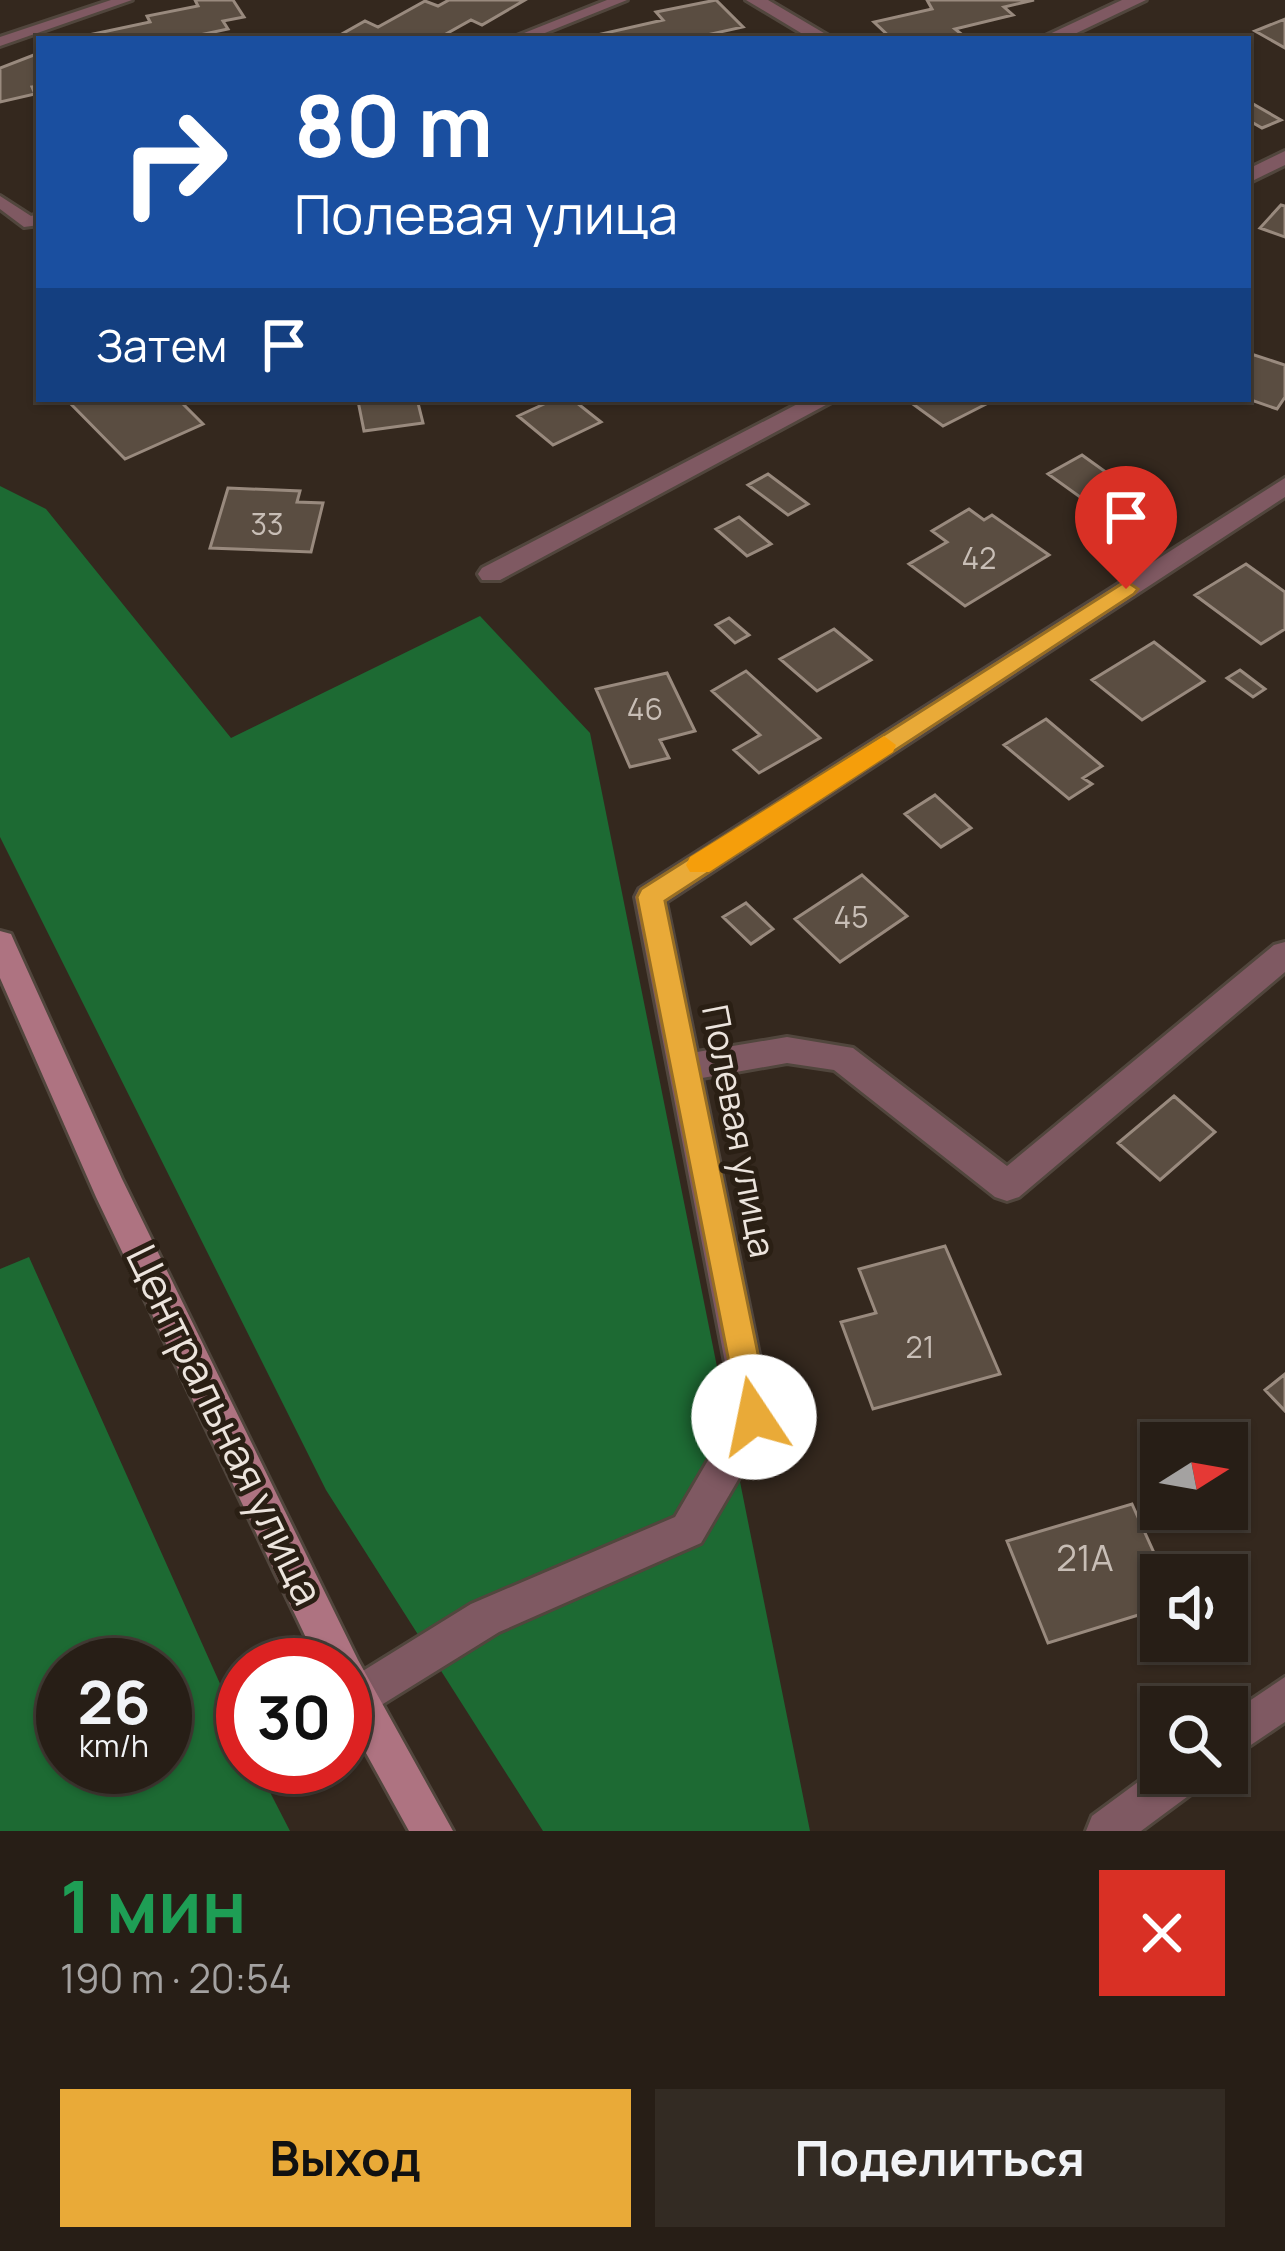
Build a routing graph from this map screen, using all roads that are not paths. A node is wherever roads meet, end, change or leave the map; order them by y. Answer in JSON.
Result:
{"nodes":[{"id":1,"x":125,"y":0,"type":"edge"},
{"id":2,"x":620,"y":0,"type":"edge"},
{"id":3,"x":755,"y":0,"type":"edge"},
{"id":4,"x":1137,"y":0,"type":"edge"},
{"id":5,"x":525,"y":36,"type":"edge"},
{"id":6,"x":820,"y":36,"type":"edge"},
{"id":7,"x":1055,"y":36,"type":"edge"},
{"id":8,"x":0,"y":42,"type":"edge"},
{"id":9,"x":1285,"y":158,"type":"edge"},
{"id":10,"x":1251,"y":175,"type":"edge"},
{"id":11,"x":0,"y":201,"type":"edge"},
{"id":12,"x":36,"y":224,"type":"edge"},
{"id":13,"x":819,"y":402,"type":"edge"},
{"id":14,"x":1285,"y":486,"type":"edge"},
{"id":15,"x":491,"y":574,"type":"dead end"},
{"id":16,"x":0,"y":943,"type":"edge"},
{"id":17,"x":1285,"y":954,"type":"edge"},
{"id":18,"x":688,"y":1067,"type":"junction"},
{"id":19,"x":327,"y":1638,"type":"edge"},
{"id":20,"x":372,"y":1669,"type":"edge"},
{"id":21,"x":1285,"y":1697,"type":"edge"},
{"id":22,"x":372,"y":1724,"type":"edge"},
{"id":23,"x":1248,"y":1725,"type":"edge"},
{"id":24,"x":1156,"y":1794,"type":"edge"},
{"id":25,"x":432,"y":1831,"type":"edge"},
{"id":26,"x":1107,"y":1831,"type":"edge"}],
"edges":[{"from":1,"to":8,"type":"lane"},
{"from":2,"to":5,"type":"lane"},
{"from":3,"to":6,"type":"street"},
{"from":4,"to":7,"type":"street"},
{"from":9,"to":10,"type":"street"},
{"from":11,"to":12,"type":"lane"},
{"from":13,"to":15,"type":"street"},
{"from":14,"to":18,"type":"street","name":"Полевая улица"},
{"from":16,"to":19,"type":"main road","name":"Центральная улица"},
{"from":17,"to":18,"type":"street"},
{"from":18,"to":20,"type":"street","name":"Полевая улица"},
{"from":21,"to":23,"type":"street"},
{"from":22,"to":25,"type":"main road","name":"Центральная улица"},
{"from":24,"to":26,"type":"street"}]}
